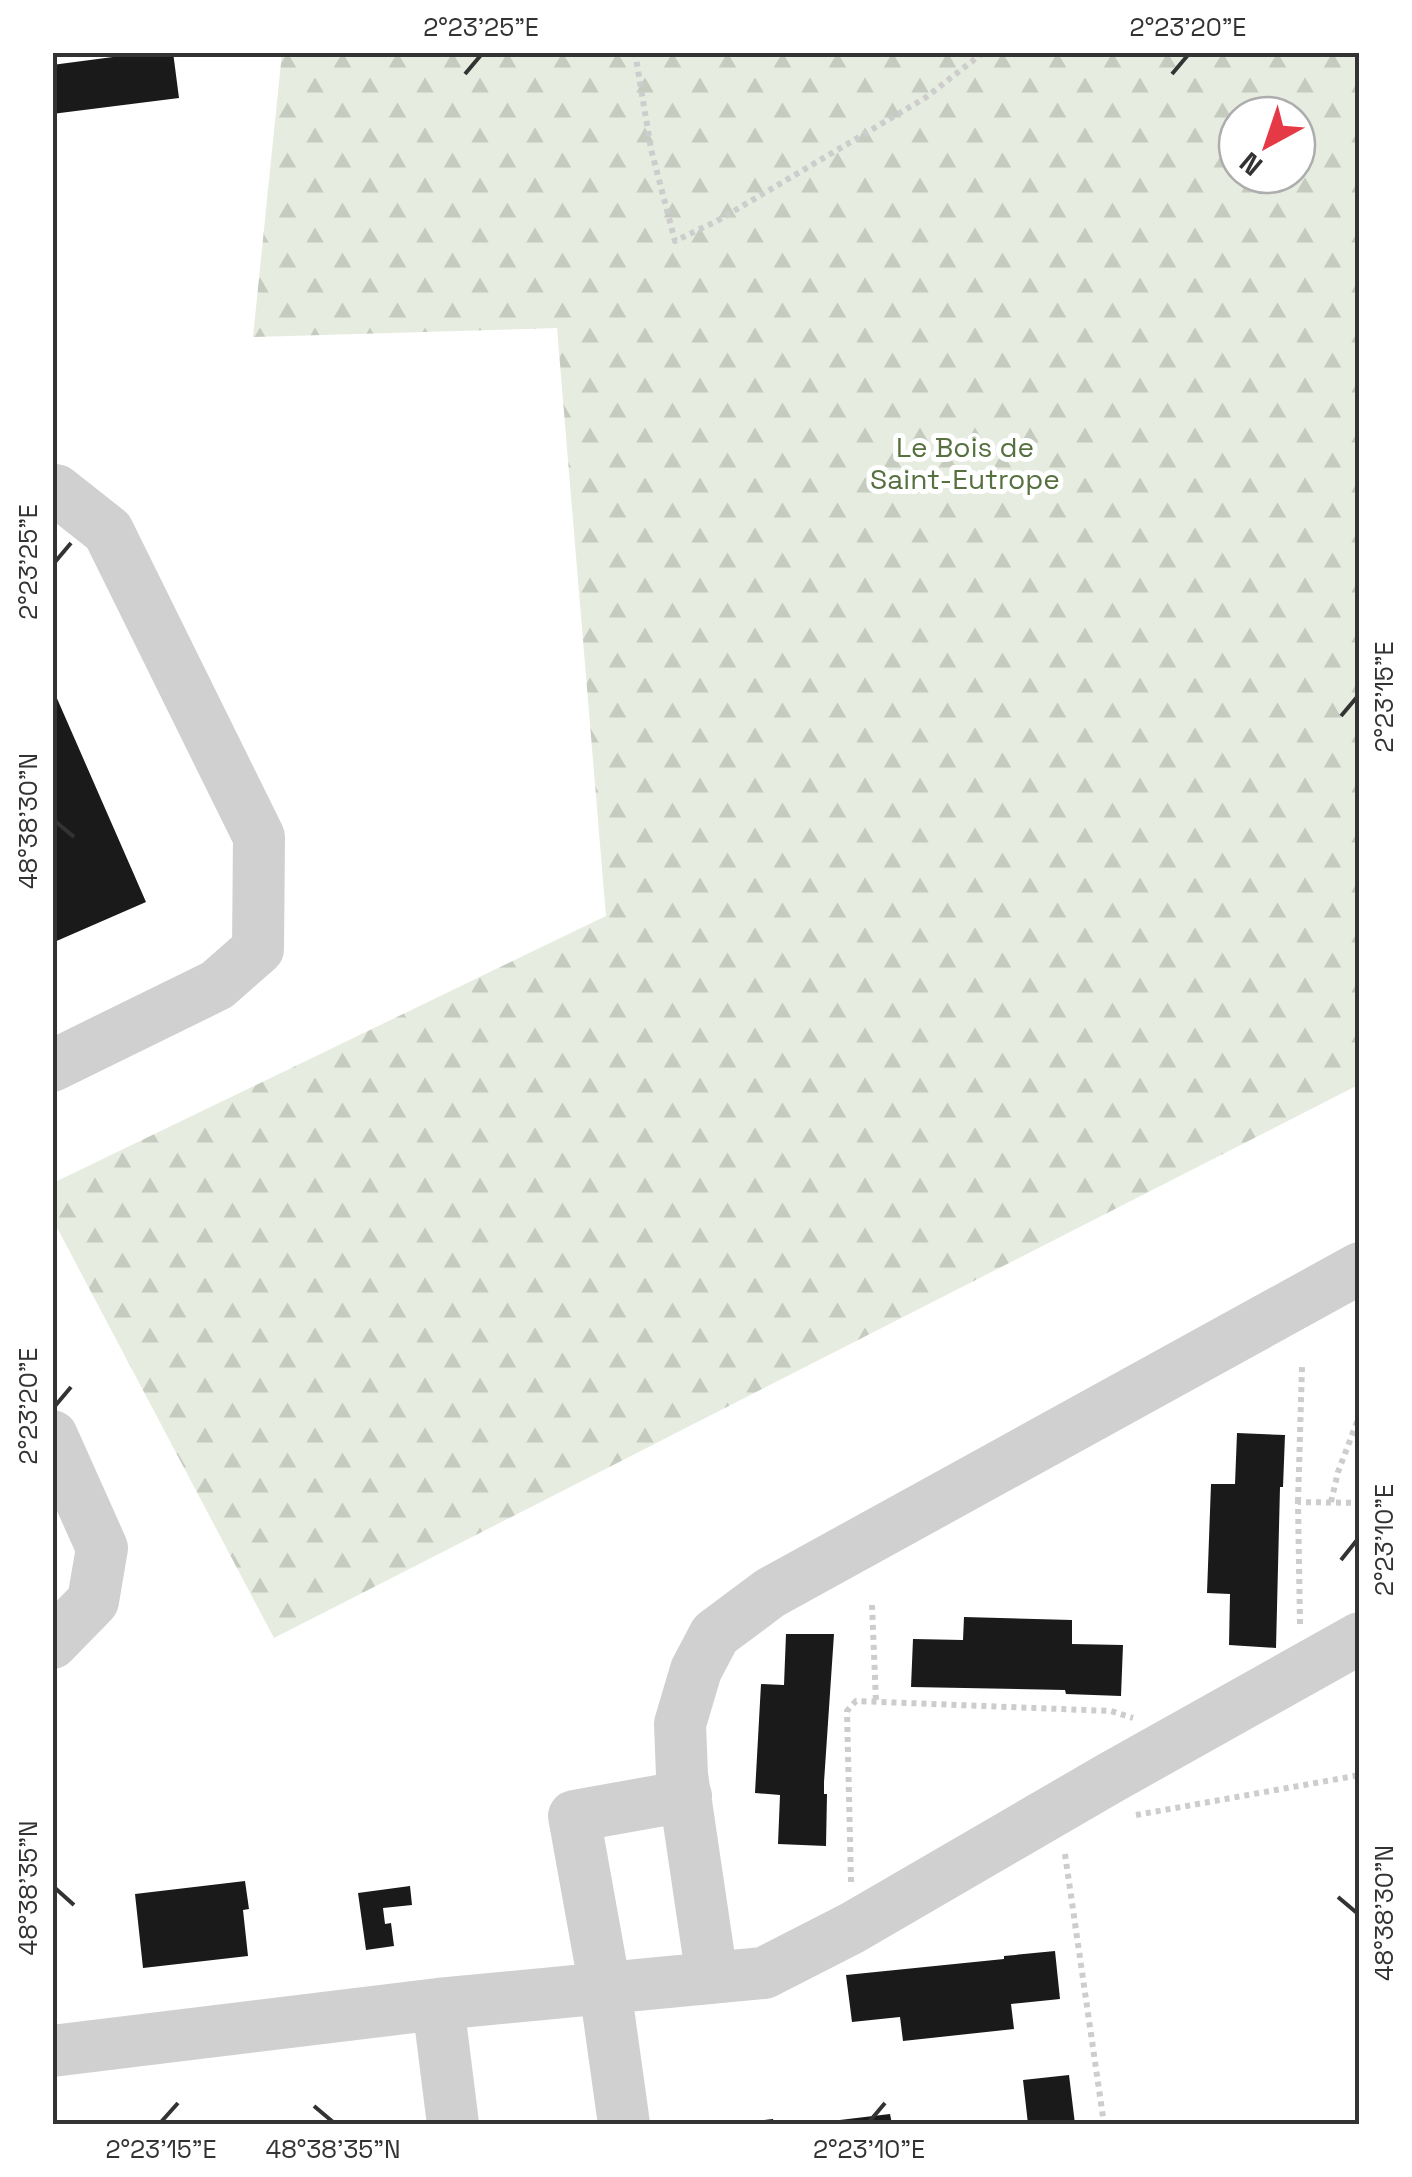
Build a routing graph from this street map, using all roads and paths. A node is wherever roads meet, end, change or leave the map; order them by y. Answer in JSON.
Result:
{"nodes":[{"id":1,"x":634,"y":52,"type":"edge"},
{"id":2,"x":984,"y":52,"type":"edge"},
{"id":3,"x":52,"y":492,"type":"edge"},
{"id":4,"x":52,"y":1066,"type":"edge"},
{"id":5,"x":1360,"y":1268,"type":"edge"},
{"id":6,"x":1302,"y":1367,"type":"dead end"},
{"id":7,"x":1360,"y":1414,"type":"edge"},
{"id":8,"x":52,"y":1436,"type":"edge"},
{"id":9,"x":1298,"y":1502,"type":"junction"},
{"id":10,"x":1330,"y":1502,"type":"junction"},
{"id":11,"x":1360,"y":1504,"type":"edge"},
{"id":12,"x":872,"y":1605,"type":"dead end"},
{"id":13,"x":1360,"y":1638,"type":"edge"},
{"id":14,"x":52,"y":1642,"type":"edge"},
{"id":15,"x":1301,"y":1670,"type":"junction"},
{"id":16,"x":876,"y":1702,"type":"junction"},
{"id":17,"x":1169,"y":1745,"type":"junction"},
{"id":18,"x":1360,"y":1776,"type":"edge"},
{"id":19,"x":686,"y":1796,"type":"junction"},
{"id":20,"x":1058,"y":1810,"type":"junction"},
{"id":21,"x":1117,"y":1819,"type":"dead end"},
{"id":22,"x":852,"y":1928,"type":"junction"},
{"id":23,"x":712,"y":1978,"type":"junction"},
{"id":24,"x":605,"y":1988,"type":"junction"},
{"id":25,"x":438,"y":2004,"type":"junction"},
{"id":26,"x":52,"y":2051,"type":"edge"},
{"id":27,"x":453,"y":2124,"type":"edge"},
{"id":28,"x":624,"y":2124,"type":"edge"},
{"id":29,"x":1104,"y":2124,"type":"edge"}],
"edges":[{"from":1,"to":2,"type":"path"},
{"from":3,"to":4,"type":"lane"},
{"from":5,"to":19,"type":"lane"},
{"from":6,"to":9,"type":"path"},
{"from":7,"to":10,"type":"path"},
{"from":8,"to":14,"type":"lane"},
{"from":9,"to":10,"type":"path"},
{"from":9,"to":15,"type":"path"},
{"from":10,"to":11,"type":"path"},
{"from":12,"to":16,"type":"path"},
{"from":13,"to":15,"type":"lane"},
{"from":15,"to":17,"type":"lane"},
{"from":16,"to":17,"type":"path"},
{"from":16,"to":22,"type":"path"},
{"from":17,"to":20,"type":"lane"},
{"from":18,"to":21,"type":"path"},
{"from":19,"to":23,"type":"lane"},
{"from":19,"to":24,"type":"lane"},
{"from":20,"to":22,"type":"lane"},
{"from":20,"to":29,"type":"path"},
{"from":22,"to":23,"type":"lane"},
{"from":23,"to":24,"type":"lane"},
{"from":24,"to":25,"type":"lane"},
{"from":24,"to":28,"type":"lane"},
{"from":25,"to":26,"type":"lane"},
{"from":25,"to":27,"type":"lane"}]}
